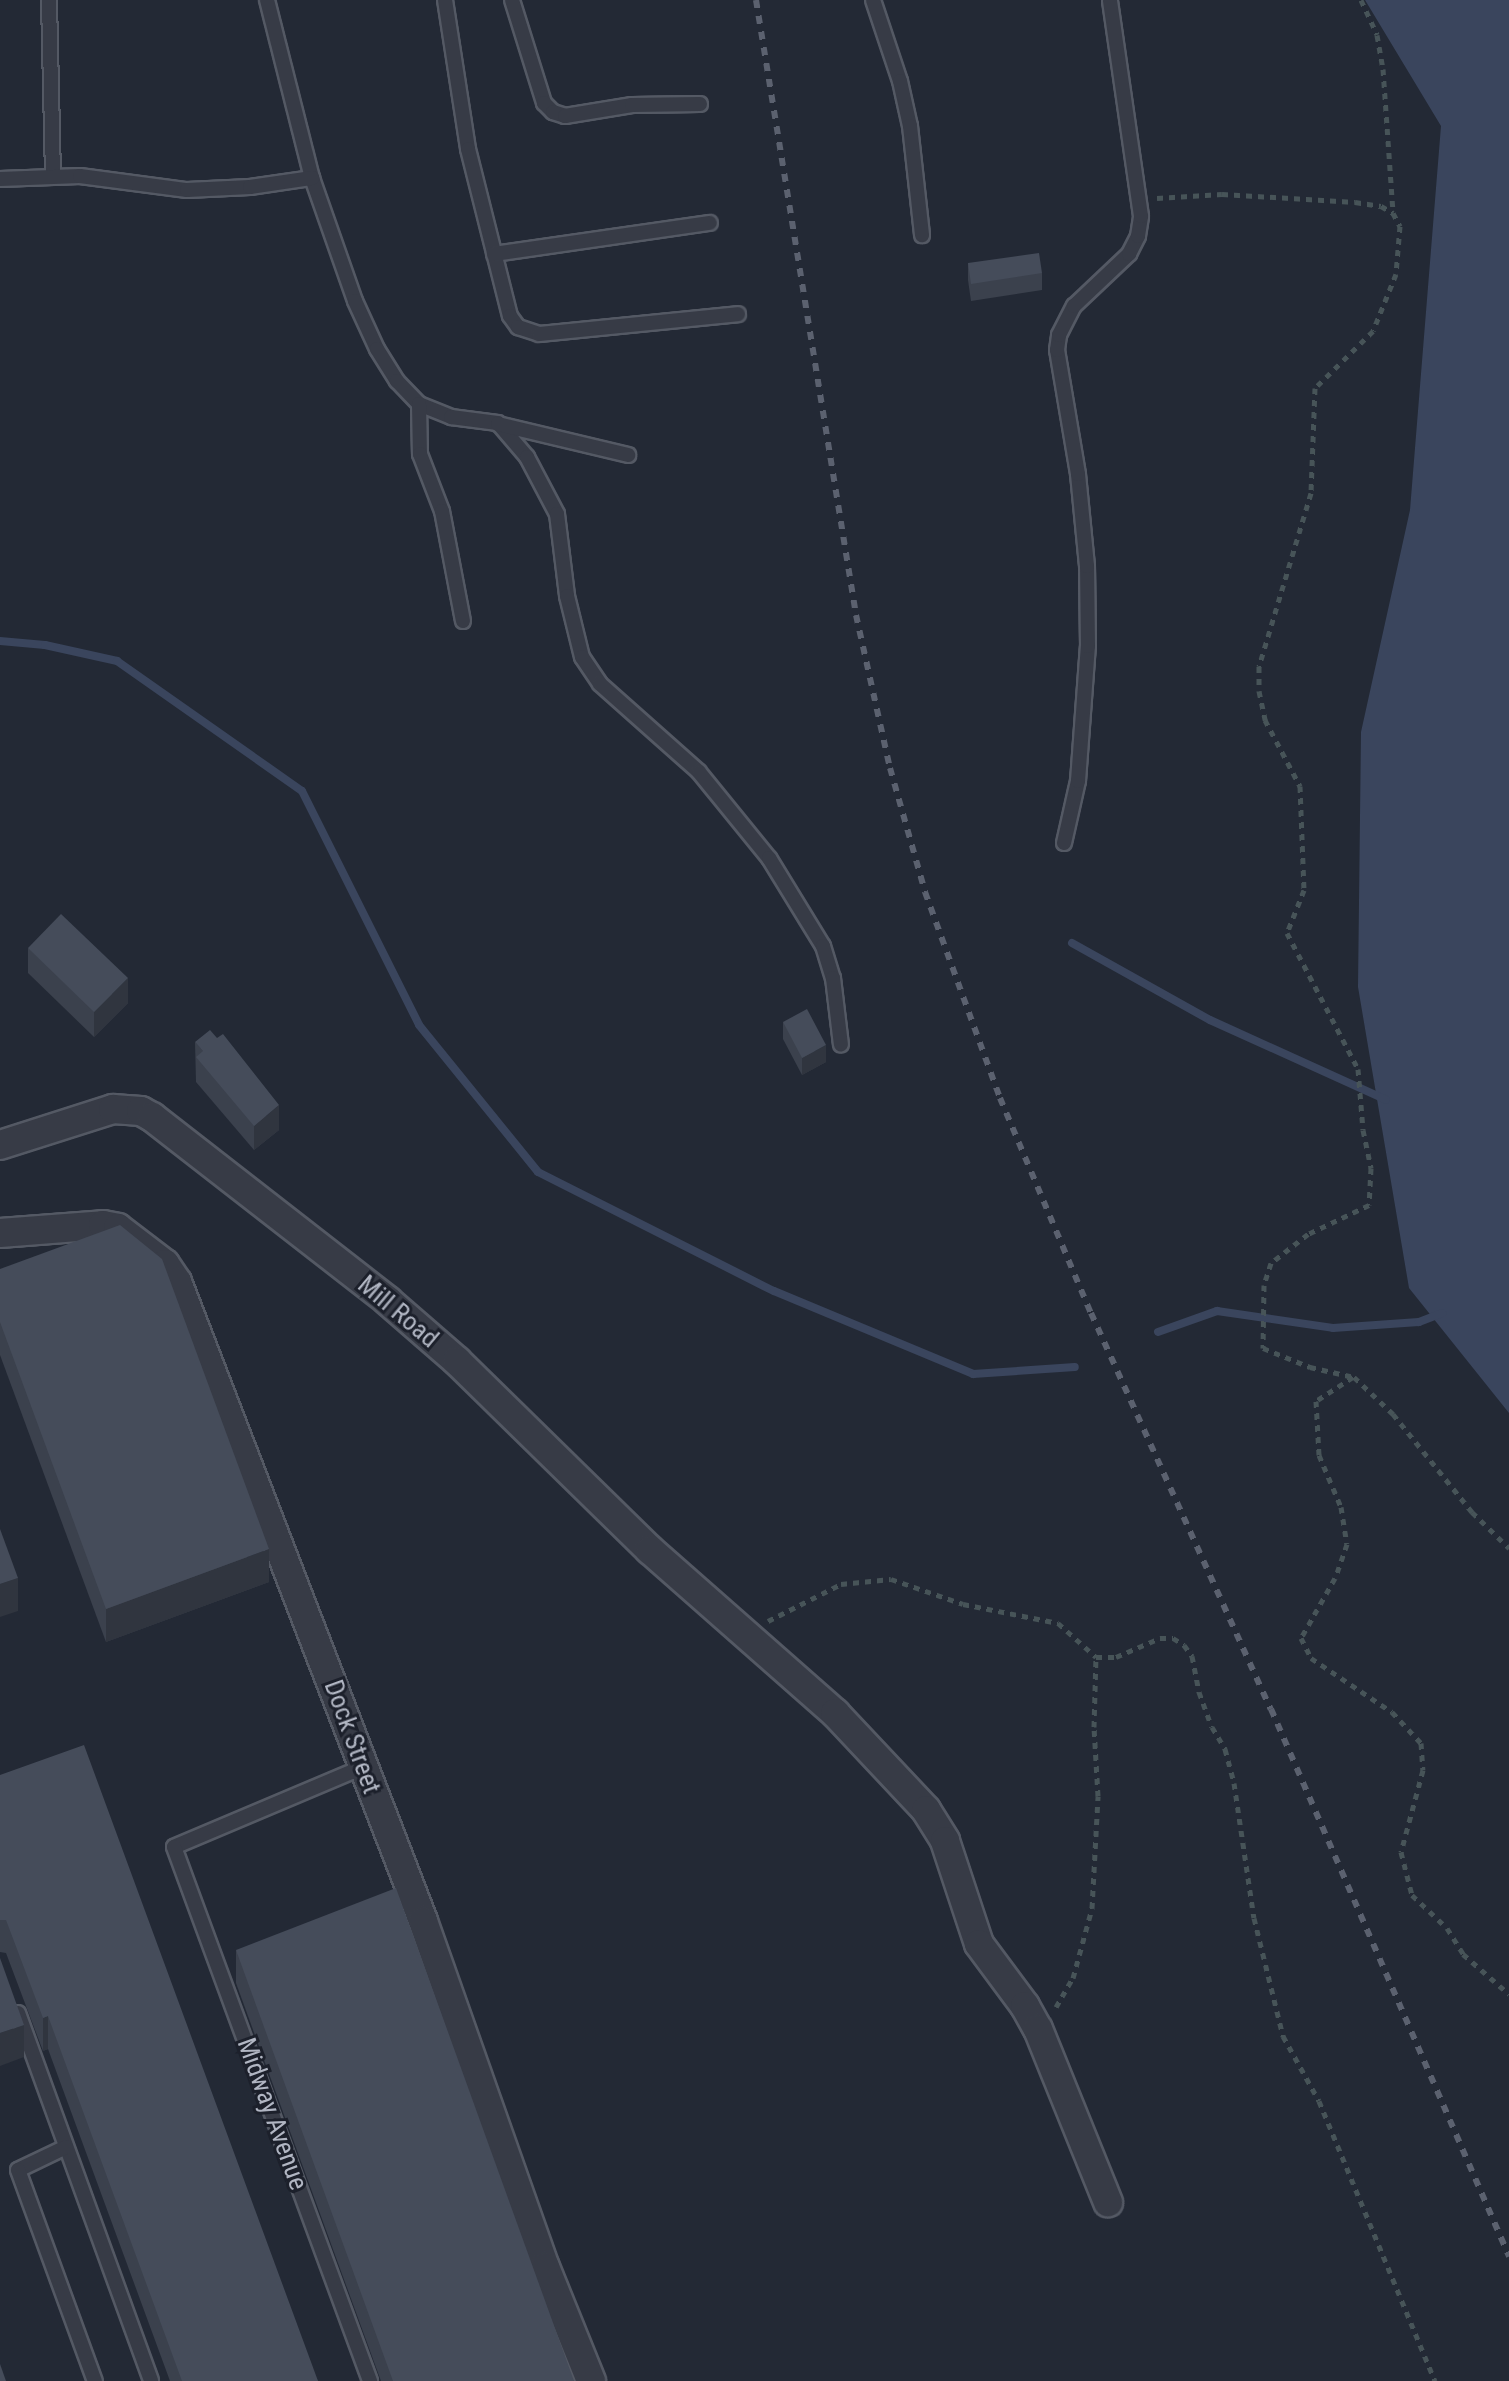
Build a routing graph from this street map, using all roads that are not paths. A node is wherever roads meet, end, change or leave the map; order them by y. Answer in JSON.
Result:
{"nodes":[{"id":1,"x":49,"y":0,"type":"edge"},
{"id":2,"x":267,"y":0,"type":"edge"},
{"id":3,"x":445,"y":0,"type":"edge"},
{"id":4,"x":512,"y":0,"type":"edge"},
{"id":5,"x":873,"y":0,"type":"edge"},
{"id":6,"x":1110,"y":0,"type":"edge"},
{"id":7,"x":700,"y":104,"type":"dead end"},
{"id":8,"x":53,"y":175,"type":"junction"},
{"id":9,"x":312,"y":178,"type":"junction"},
{"id":10,"x":0,"y":179,"type":"edge"},
{"id":11,"x":710,"y":223,"type":"dead end"},
{"id":12,"x":922,"y":235,"type":"dead end"},
{"id":13,"x":494,"y":254,"type":"junction"},
{"id":14,"x":738,"y":314,"type":"dead end"},
{"id":15,"x":419,"y":404,"type":"junction"},
{"id":16,"x":498,"y":423,"type":"junction"},
{"id":17,"x":628,"y":455,"type":"dead end"},
{"id":18,"x":463,"y":621,"type":"dead end"},
{"id":19,"x":1064,"y":843,"type":"dead end"},
{"id":20,"x":841,"y":1045,"type":"dead end"},
{"id":21,"x":0,"y":1145,"type":"edge"},
{"id":22,"x":0,"y":1233,"type":"edge"},
{"id":23,"x":363,"y":1767,"type":"junction"},
{"id":24,"x":10,"y":1991,"type":"edge"},
{"id":25,"x":66,"y":2147,"type":"junction"},
{"id":26,"x":1108,"y":2202,"type":"dead end"},
{"id":27,"x":95,"y":2381,"type":"edge"},
{"id":28,"x":151,"y":2381,"type":"edge"},
{"id":29,"x":370,"y":2381,"type":"edge"},
{"id":30,"x":591,"y":2381,"type":"edge"}],
"edges":[{"from":1,"to":8,"type":"lane"},
{"from":2,"to":9,"type":"lane"},
{"from":3,"to":13,"type":"lane"},
{"from":4,"to":7,"type":"lane"},
{"from":5,"to":12,"type":"lane"},
{"from":6,"to":19,"type":"lane"},
{"from":8,"to":9,"type":"lane"},
{"from":8,"to":10,"type":"lane"},
{"from":9,"to":15,"type":"lane"},
{"from":11,"to":13,"type":"lane"},
{"from":13,"to":14,"type":"lane"},
{"from":15,"to":16,"type":"lane"},
{"from":15,"to":18,"type":"lane"},
{"from":16,"to":17,"type":"lane"},
{"from":16,"to":20,"type":"lane"},
{"from":21,"to":26,"type":"street","name":"Mill Road"},
{"from":22,"to":23,"type":"street","name":"Dock Street"},
{"from":23,"to":29,"type":"lane","name":"Midway Avenue"},
{"from":23,"to":30,"type":"street","name":"Dock Street"},
{"from":24,"to":25,"type":"lane"},
{"from":25,"to":27,"type":"lane"},
{"from":25,"to":28,"type":"lane"}]}
